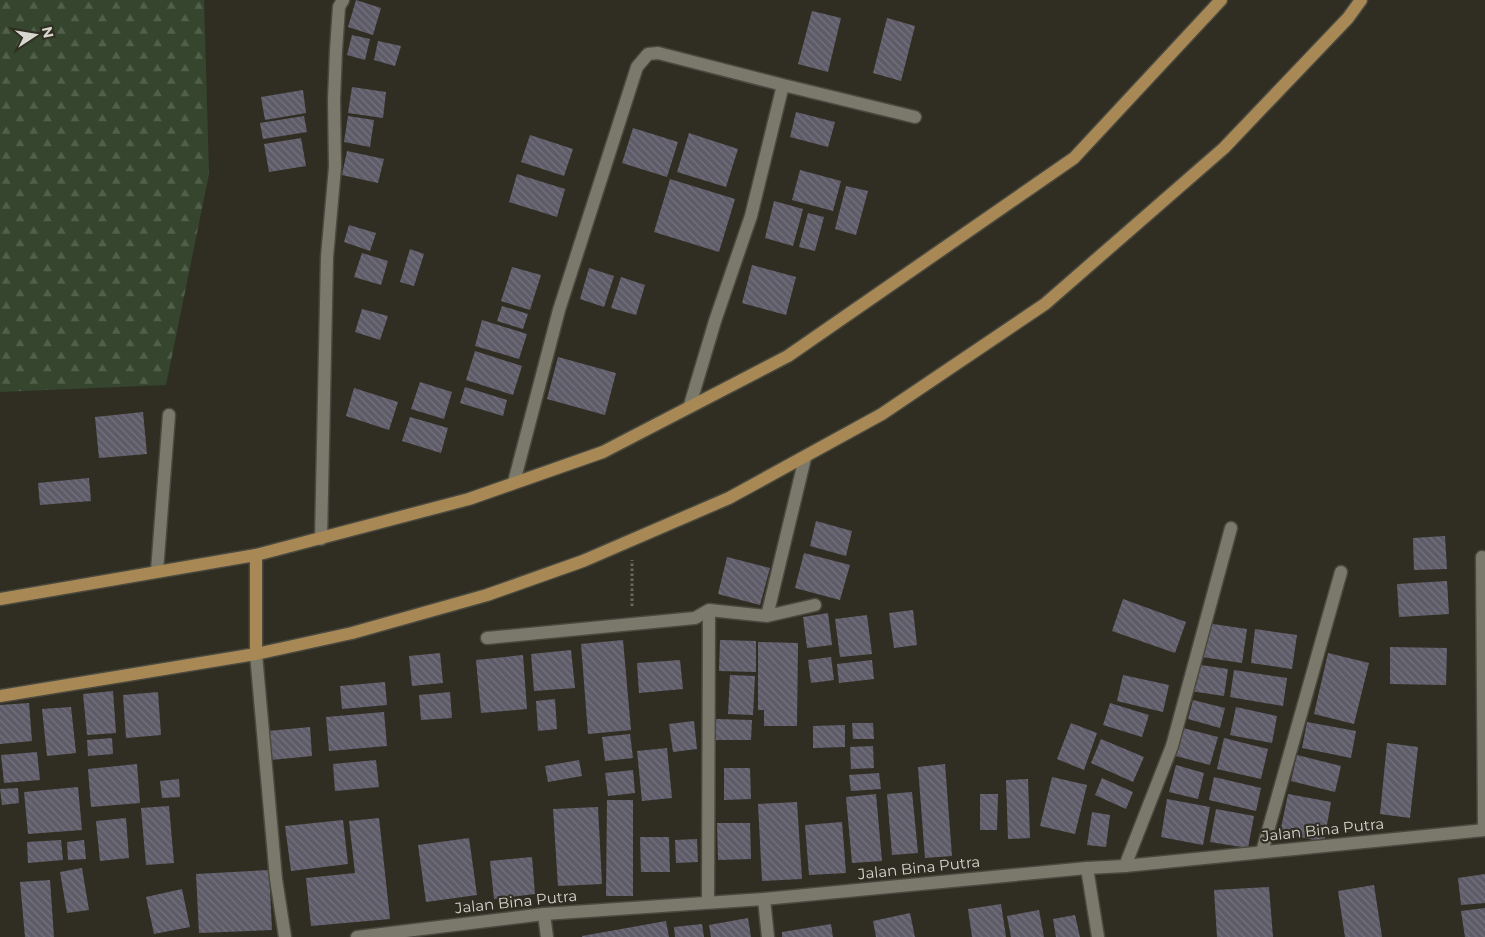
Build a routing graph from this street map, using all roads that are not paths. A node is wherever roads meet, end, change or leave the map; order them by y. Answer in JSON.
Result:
{"nodes":[{"id":1,"x":343,"y":0,"type":"edge"},
{"id":2,"x":1222,"y":0,"type":"edge"},
{"id":3,"x":1361,"y":0,"type":"edge"},
{"id":4,"x":783,"y":85,"type":"junction"},
{"id":5,"x":915,"y":117,"type":"dead end"},
{"id":6,"x":690,"y":405,"type":"junction"},
{"id":7,"x":170,"y":415,"type":"dead end"},
{"id":8,"x":805,"y":458,"type":"junction"},
{"id":9,"x":514,"y":482,"type":"junction"},
{"id":10,"x":1231,"y":528,"type":"dead end"},
{"id":11,"x":321,"y":539,"type":"junction"},
{"id":12,"x":256,"y":555,"type":"junction"},
{"id":13,"x":1482,"y":557,"type":"dead end"},
{"id":14,"x":157,"y":571,"type":"junction"},
{"id":15,"x":1341,"y":572,"type":"dead end"},
{"id":16,"x":0,"y":599,"type":"edge"},
{"id":17,"x":815,"y":605,"type":"dead end"},
{"id":18,"x":709,"y":610,"type":"junction"},
{"id":19,"x":767,"y":616,"type":"junction"},
{"id":20,"x":488,"y":638,"type":"dead end"},
{"id":21,"x":256,"y":654,"type":"junction"},
{"id":22,"x":0,"y":696,"type":"edge"},
{"id":23,"x":1484,"y":830,"type":"edge"},
{"id":24,"x":1262,"y":852,"type":"junction"},
{"id":25,"x":1126,"y":866,"type":"junction"},
{"id":26,"x":1087,"y":868,"type":"junction"},
{"id":27,"x":764,"y":899,"type":"junction"},
{"id":28,"x":708,"y":902,"type":"junction"},
{"id":29,"x":544,"y":914,"type":"junction"},
{"id":30,"x":285,"y":937,"type":"edge"},
{"id":31,"x":357,"y":937,"type":"edge"},
{"id":32,"x":547,"y":937,"type":"edge"},
{"id":33,"x":768,"y":937,"type":"edge"},
{"id":34,"x":1098,"y":937,"type":"edge"}],
"edges":[{"from":1,"to":11,"type":"street"},
{"from":2,"to":6,"type":"main road"},
{"from":3,"to":8,"type":"main road"},
{"from":4,"to":5,"type":"street"},
{"from":4,"to":6,"type":"street"},
{"from":4,"to":9,"type":"street"},
{"from":6,"to":9,"type":"main road"},
{"from":7,"to":14,"type":"street"},
{"from":8,"to":19,"type":"street"},
{"from":8,"to":21,"type":"main road"},
{"from":9,"to":11,"type":"main road"},
{"from":10,"to":25,"type":"street"},
{"from":11,"to":12,"type":"main road"},
{"from":12,"to":14,"type":"main road"},
{"from":12,"to":21,"type":"main road"},
{"from":13,"to":23,"type":"street"},
{"from":14,"to":16,"type":"main road"},
{"from":15,"to":24,"type":"street"},
{"from":17,"to":19,"type":"street"},
{"from":18,"to":19,"type":"street"},
{"from":18,"to":20,"type":"street"},
{"from":18,"to":28,"type":"street"},
{"from":21,"to":22,"type":"main road"},
{"from":21,"to":30,"type":"street"},
{"from":23,"to":24,"type":"street","name":"Jalan Bina Putra"},
{"from":24,"to":25,"type":"street","name":"Jalan Bina Putra"},
{"from":25,"to":26,"type":"street","name":"Jalan Bina Putra"},
{"from":26,"to":27,"type":"street","name":"Jalan Bina Putra"},
{"from":26,"to":34,"type":"street"},
{"from":27,"to":28,"type":"street","name":"Jalan Bina Putra"},
{"from":27,"to":33,"type":"street"},
{"from":28,"to":29,"type":"street","name":"Jalan Bina Putra"},
{"from":29,"to":31,"type":"street","name":"Jalan Bina Putra"},
{"from":29,"to":32,"type":"street"}]}
